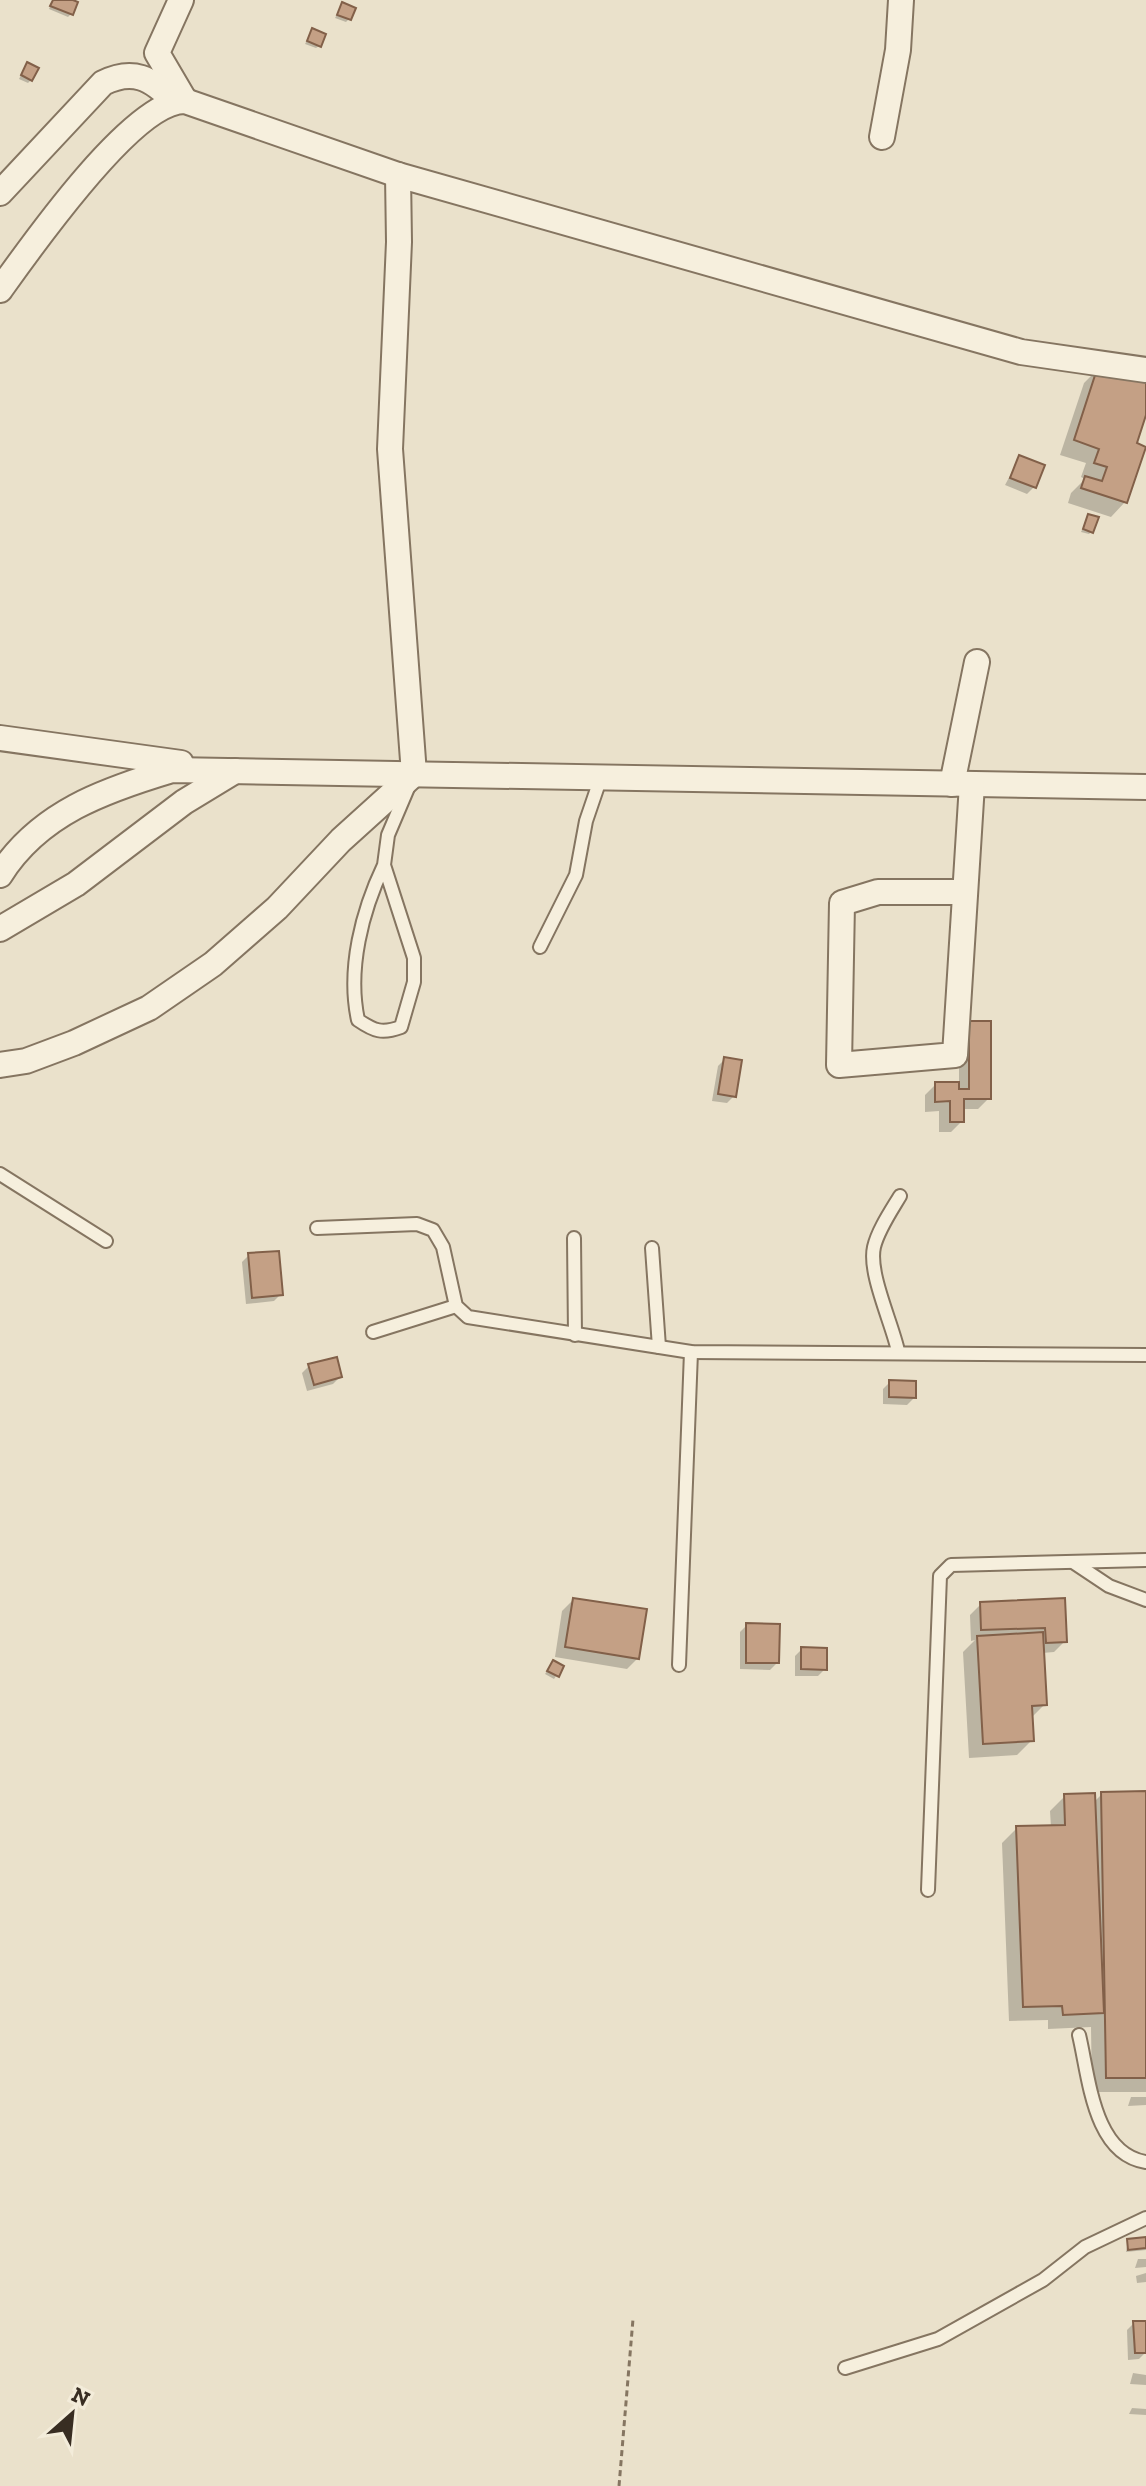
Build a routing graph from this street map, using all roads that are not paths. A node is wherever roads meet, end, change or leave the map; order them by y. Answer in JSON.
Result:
{"nodes":[{"id":1,"x":181,"y":0,"type":"edge"},
{"id":2,"x":901,"y":0,"type":"edge"},
{"id":3,"x":179,"y":101,"type":"junction"},
{"id":4,"x":882,"y":137,"type":"dead end"},
{"id":5,"x":398,"y":175,"type":"junction"},
{"id":6,"x":0,"y":193,"type":"edge"},
{"id":7,"x":0,"y":290,"type":"edge"},
{"id":8,"x":1146,"y":370,"type":"edge"},
{"id":9,"x":977,"y":662,"type":"dead end"},
{"id":10,"x":0,"y":738,"type":"edge"},
{"id":11,"x":235,"y":771,"type":"junction"},
{"id":12,"x":414,"y":774,"type":"junction"},
{"id":13,"x":601,"y":777,"type":"junction"},
{"id":14,"x":962,"y":784,"type":"junction"},
{"id":15,"x":1146,"y":787,"type":"edge"},
{"id":16,"x":384,"y":865,"type":"junction"},
{"id":17,"x":0,"y":875,"type":"edge"},
{"id":18,"x":965,"y":892,"type":"junction"},
{"id":19,"x":0,"y":929,"type":"edge"},
{"id":20,"x":540,"y":947,"type":"dead end"},
{"id":21,"x":0,"y":1065,"type":"edge"},
{"id":22,"x":0,"y":1174,"type":"edge"},
{"id":23,"x":900,"y":1196,"type":"dead end"},
{"id":24,"x":317,"y":1228,"type":"dead end"},
{"id":25,"x":574,"y":1238,"type":"dead end"},
{"id":26,"x":106,"y":1241,"type":"dead end"},
{"id":27,"x":652,"y":1248,"type":"dead end"},
{"id":28,"x":456,"y":1306,"type":"junction"},
{"id":29,"x":373,"y":1332,"type":"dead end"},
{"id":30,"x":575,"y":1335,"type":"junction"},
{"id":31,"x":659,"y":1347,"type":"junction"},
{"id":32,"x":898,"y":1351,"type":"junction"},
{"id":33,"x":691,"y":1352,"type":"junction"},
{"id":34,"x":1146,"y":1355,"type":"edge"},
{"id":35,"x":1146,"y":1560,"type":"edge"},
{"id":36,"x":1073,"y":1562,"type":"junction"},
{"id":37,"x":1146,"y":1600,"type":"edge"},
{"id":38,"x":679,"y":1665,"type":"dead end"},
{"id":39,"x":928,"y":1890,"type":"dead end"},
{"id":40,"x":1079,"y":2035,"type":"dead end"},
{"id":41,"x":1146,"y":2162,"type":"edge"},
{"id":42,"x":1146,"y":2218,"type":"edge"},
{"id":43,"x":845,"y":2368,"type":"dead end"}],
"edges":[{"from":1,"to":3,"type":"street"},
{"from":2,"to":4,"type":"street"},
{"from":3,"to":5,"type":"street"},
{"from":3,"to":6,"type":"street"},
{"from":3,"to":7,"type":"street"},
{"from":5,"to":8,"type":"street"},
{"from":5,"to":12,"type":"street"},
{"from":9,"to":14,"type":"street"},
{"from":10,"to":11,"type":"street"},
{"from":11,"to":12,"type":"street"},
{"from":11,"to":17,"type":"street"},
{"from":11,"to":19,"type":"street"},
{"from":12,"to":13,"type":"street"},
{"from":12,"to":16,"type":"lane"},
{"from":12,"to":21,"type":"street"},
{"from":13,"to":14,"type":"street"},
{"from":13,"to":20,"type":"lane"},
{"from":14,"to":15,"type":"street"},
{"from":14,"to":18,"type":"street"},
{"from":16,"to":16,"type":"lane"},
{"from":18,"to":18,"type":"street"},
{"from":22,"to":26,"type":"lane"},
{"from":23,"to":32,"type":"lane"},
{"from":24,"to":28,"type":"lane"},
{"from":25,"to":30,"type":"lane"},
{"from":27,"to":31,"type":"lane"},
{"from":28,"to":29,"type":"lane"},
{"from":28,"to":30,"type":"lane"},
{"from":30,"to":31,"type":"lane"},
{"from":31,"to":33,"type":"lane"},
{"from":32,"to":33,"type":"lane"},
{"from":32,"to":34,"type":"lane"},
{"from":33,"to":38,"type":"lane"},
{"from":35,"to":36,"type":"lane"},
{"from":36,"to":37,"type":"lane"},
{"from":36,"to":39,"type":"lane"},
{"from":40,"to":41,"type":"lane"},
{"from":42,"to":43,"type":"lane"}]}
